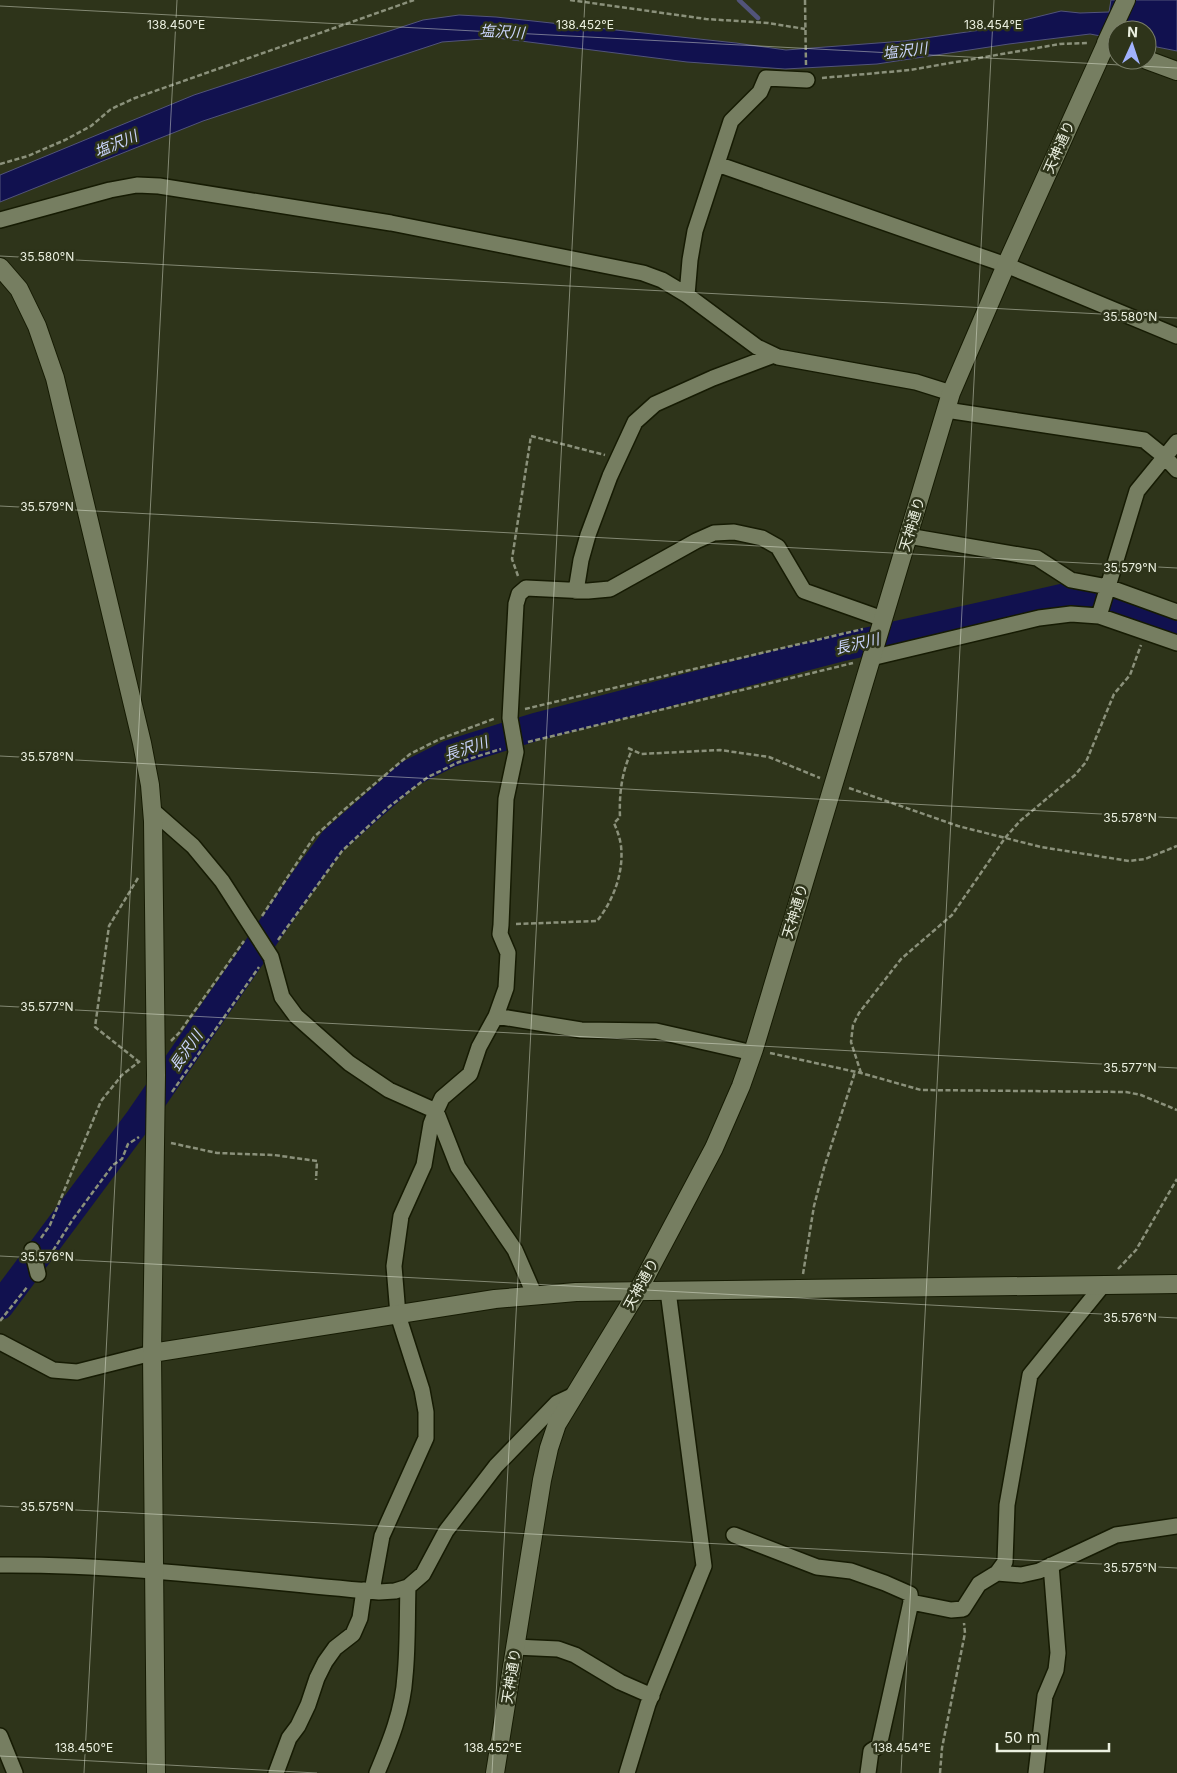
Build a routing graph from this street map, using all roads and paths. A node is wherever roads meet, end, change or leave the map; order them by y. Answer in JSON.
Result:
{"nodes":[{"id":1,"x":414,"y":0,"type":"edge"},
{"id":2,"x":570,"y":0,"type":"edge"},
{"id":3,"x":805,"y":0,"type":"edge"},
{"id":4,"x":1126,"y":0,"type":"edge"},
{"id":5,"x":1119,"y":20,"type":"edge"},
{"id":6,"x":805,"y":29,"type":"junction"},
{"id":7,"x":1107,"y":45,"type":"edge"},
{"id":8,"x":1107,"y":51,"type":"edge"},
{"id":9,"x":1157,"y":64,"type":"edge"},
{"id":10,"x":1177,"y":71,"type":"edge"},
{"id":11,"x":807,"y":75,"type":"junction"},
{"id":12,"x":0,"y":164,"type":"edge"},
{"id":13,"x":717,"y":164,"type":"junction"},
{"id":14,"x":0,"y":220,"type":"edge"},
{"id":15,"x":1006,"y":265,"type":"junction"},
{"id":16,"x":0,"y":266,"type":"edge"},
{"id":17,"x":688,"y":295,"type":"junction"},
{"id":18,"x":1177,"y":336,"type":"edge"},
{"id":19,"x":774,"y":355,"type":"junction"},
{"id":20,"x":951,"y":393,"type":"junction"},
{"id":21,"x":946,"y":410,"type":"junction"},
{"id":22,"x":1177,"y":442,"type":"edge"},
{"id":23,"x":1165,"y":457,"type":"junction"},
{"id":24,"x":618,"y":458,"type":"junction"},
{"id":25,"x":1177,"y":470,"type":"edge"},
{"id":26,"x":908,"y":536,"type":"junction"},
{"id":27,"x":1108,"y":588,"type":"junction"},
{"id":28,"x":524,"y":590,"type":"junction"},
{"id":29,"x":576,"y":591,"type":"junction"},
{"id":30,"x":1177,"y":612,"type":"edge"},
{"id":31,"x":1099,"y":615,"type":"junction"},
{"id":32,"x":882,"y":623,"type":"junction"},
{"id":33,"x":1147,"y":632,"type":"junction"},
{"id":34,"x":1177,"y":642,"type":"edge"},
{"id":35,"x":872,"y":658,"type":"junction"},
{"id":36,"x":511,"y":716,"type":"junction"},
{"id":37,"x":515,"y":744,"type":"junction"},
{"id":38,"x":628,"y":748,"type":"dead end"},
{"id":39,"x":632,"y":750,"type":"junction"},
{"id":40,"x":834,"y":783,"type":"junction"},
{"id":41,"x":152,"y":810,"type":"junction"},
{"id":42,"x":1005,"y":838,"type":"junction"},
{"id":43,"x":1177,"y":846,"type":"edge"},
{"id":44,"x":154,"y":863,"type":"junction"},
{"id":45,"x":501,"y":925,"type":"junction"},
{"id":46,"x":255,"y":930,"type":"junction"},
{"id":47,"x":268,"y":953,"type":"junction"},
{"id":48,"x":496,"y":1016,"type":"junction"},
{"id":49,"x":753,"y":1051,"type":"junction"},
{"id":50,"x":156,"y":1057,"type":"junction"},
{"id":51,"x":138,"y":1062,"type":"junction"},
{"id":52,"x":855,"y":1072,"type":"junction"},
{"id":53,"x":861,"y":1073,"type":"junction"},
{"id":54,"x":1177,"y":1110,"type":"edge"},
{"id":55,"x":436,"y":1111,"type":"junction"},
{"id":56,"x":155,"y":1126,"type":"junction"},
{"id":57,"x":1177,"y":1179,"type":"edge"},
{"id":58,"x":316,"y":1180,"type":"dead end"},
{"id":59,"x":32,"y":1250,"type":"joint"},
{"id":60,"x":38,"y":1274,"type":"junction"},
{"id":61,"x":1177,"y":1284,"type":"edge"},
{"id":62,"x":1103,"y":1285,"type":"junction"},
{"id":63,"x":801,"y":1289,"type":"junction"},
{"id":64,"x":668,"y":1291,"type":"junction"},
{"id":65,"x":638,"y":1292,"type":"junction"},
{"id":66,"x":535,"y":1296,"type":"junction"},
{"id":67,"x":398,"y":1315,"type":"junction"},
{"id":68,"x":0,"y":1321,"type":"edge"},
{"id":69,"x":0,"y":1342,"type":"edge"},
{"id":70,"x":152,"y":1352,"type":"junction"},
{"id":71,"x":574,"y":1395,"type":"junction"},
{"id":72,"x":1177,"y":1526,"type":"edge"},
{"id":73,"x":734,"y":1535,"type":"dead end"},
{"id":74,"x":0,"y":1565,"type":"edge"},
{"id":75,"x":1051,"y":1565,"type":"junction"},
{"id":76,"x":155,"y":1572,"type":"junction"},
{"id":77,"x":997,"y":1573,"type":"junction"},
{"id":78,"x":408,"y":1587,"type":"junction"},
{"id":79,"x":368,"y":1591,"type":"junction"},
{"id":80,"x":911,"y":1602,"type":"junction"},
{"id":81,"x":963,"y":1609,"type":"junction"},
{"id":82,"x":516,"y":1647,"type":"junction"},
{"id":83,"x":652,"y":1696,"type":"junction"},
{"id":84,"x":0,"y":1736,"type":"edge"},
{"id":85,"x":15,"y":1773,"type":"edge"},
{"id":86,"x":156,"y":1773,"type":"edge"},
{"id":87,"x":276,"y":1773,"type":"edge"},
{"id":88,"x":376,"y":1773,"type":"edge"},
{"id":89,"x":495,"y":1773,"type":"edge"},
{"id":90,"x":627,"y":1773,"type":"edge"},
{"id":91,"x":868,"y":1773,"type":"edge"},
{"id":92,"x":940,"y":1773,"type":"edge"},
{"id":93,"x":1036,"y":1773,"type":"edge"}],
"edges":[{"from":1,"to":12,"type":"path"},
{"from":2,"to":6,"type":"path"},
{"from":3,"to":6,"type":"path"},
{"from":4,"to":5,"type":"street","name":"天神通り"},
{"from":6,"to":11,"type":"path"},
{"from":7,"to":11,"type":"path"},
{"from":8,"to":15,"type":"street","name":"天神通り"},
{"from":9,"to":10,"type":"street"},
{"from":11,"to":13,"type":"street"},
{"from":13,"to":15,"type":"street"},
{"from":13,"to":17,"type":"street"},
{"from":14,"to":17,"type":"street"},
{"from":15,"to":18,"type":"street"},
{"from":15,"to":20,"type":"street","name":"天神通り"},
{"from":16,"to":41,"type":"street"},
{"from":17,"to":19,"type":"street"},
{"from":19,"to":20,"type":"street"},
{"from":19,"to":24,"type":"street"},
{"from":20,"to":21,"type":"street","name":"天神通り"},
{"from":21,"to":23,"type":"street"},
{"from":21,"to":26,"type":"street","name":"天神通り"},
{"from":22,"to":23,"type":"street"},
{"from":23,"to":25,"type":"street"},
{"from":23,"to":27,"type":"street"},
{"from":24,"to":28,"type":"path"},
{"from":24,"to":29,"type":"street"},
{"from":26,"to":27,"type":"street"},
{"from":26,"to":32,"type":"street","name":"天神通り"},
{"from":27,"to":30,"type":"street"},
{"from":27,"to":31,"type":"street"},
{"from":28,"to":29,"type":"street"},
{"from":28,"to":36,"type":"street"},
{"from":29,"to":32,"type":"street"},
{"from":31,"to":33,"type":"street"},
{"from":31,"to":35,"type":"street"},
{"from":32,"to":35,"type":"street","name":"天神通り"},
{"from":32,"to":36,"type":"path"},
{"from":33,"to":34,"type":"street"},
{"from":33,"to":42,"type":"path"},
{"from":35,"to":37,"type":"path"},
{"from":35,"to":40,"type":"street","name":"天神通り"},
{"from":36,"to":37,"type":"street"},
{"from":36,"to":46,"type":"path"},
{"from":37,"to":45,"type":"street"},
{"from":37,"to":47,"type":"path"},
{"from":38,"to":39,"type":"path"},
{"from":39,"to":40,"type":"path"},
{"from":39,"to":45,"type":"path"},
{"from":40,"to":42,"type":"path"},
{"from":40,"to":49,"type":"street","name":"天神通り"},
{"from":41,"to":44,"type":"street"},
{"from":41,"to":46,"type":"street"},
{"from":42,"to":43,"type":"path"},
{"from":42,"to":53,"type":"path"},
{"from":44,"to":50,"type":"street"},
{"from":44,"to":51,"type":"path"},
{"from":45,"to":48,"type":"street"},
{"from":46,"to":47,"type":"street"},
{"from":46,"to":50,"type":"path"},
{"from":47,"to":55,"type":"street"},
{"from":47,"to":56,"type":"path"},
{"from":48,"to":49,"type":"street"},
{"from":48,"to":55,"type":"street"},
{"from":49,"to":52,"type":"path"},
{"from":49,"to":65,"type":"street","name":"天神通り"},
{"from":50,"to":51,"type":"path"},
{"from":50,"to":56,"type":"street"},
{"from":51,"to":59,"type":"path"},
{"from":52,"to":53,"type":"path"},
{"from":52,"to":63,"type":"path"},
{"from":53,"to":54,"type":"path"},
{"from":55,"to":66,"type":"street"},
{"from":55,"to":67,"type":"street"},
{"from":56,"to":58,"type":"path"},
{"from":56,"to":60,"type":"path"},
{"from":56,"to":70,"type":"street"},
{"from":57,"to":62,"type":"path"},
{"from":59,"to":60,"type":"street"},
{"from":60,"to":68,"type":"path"},
{"from":61,"to":62,"type":"street"},
{"from":62,"to":63,"type":"street"},
{"from":62,"to":77,"type":"street"},
{"from":63,"to":64,"type":"street"},
{"from":64,"to":65,"type":"street"},
{"from":64,"to":83,"type":"street"},
{"from":65,"to":66,"type":"street"},
{"from":65,"to":71,"type":"street","name":"天神通り"},
{"from":66,"to":67,"type":"street"},
{"from":67,"to":70,"type":"street"},
{"from":67,"to":79,"type":"street"},
{"from":69,"to":70,"type":"street"},
{"from":70,"to":76,"type":"street"},
{"from":71,"to":78,"type":"street"},
{"from":71,"to":82,"type":"street","name":"天神通り"},
{"from":72,"to":75,"type":"street"},
{"from":73,"to":80,"type":"street"},
{"from":74,"to":76,"type":"street"},
{"from":75,"to":77,"type":"street"},
{"from":75,"to":93,"type":"street"},
{"from":76,"to":79,"type":"street"},
{"from":76,"to":86,"type":"street"},
{"from":77,"to":81,"type":"street"},
{"from":78,"to":79,"type":"street"},
{"from":78,"to":88,"type":"street"},
{"from":79,"to":87,"type":"street"},
{"from":80,"to":81,"type":"street"},
{"from":80,"to":91,"type":"street"},
{"from":81,"to":92,"type":"path"},
{"from":82,"to":83,"type":"street"},
{"from":82,"to":89,"type":"street","name":"天神通り"},
{"from":83,"to":90,"type":"street"},
{"from":84,"to":85,"type":"street"}]}
